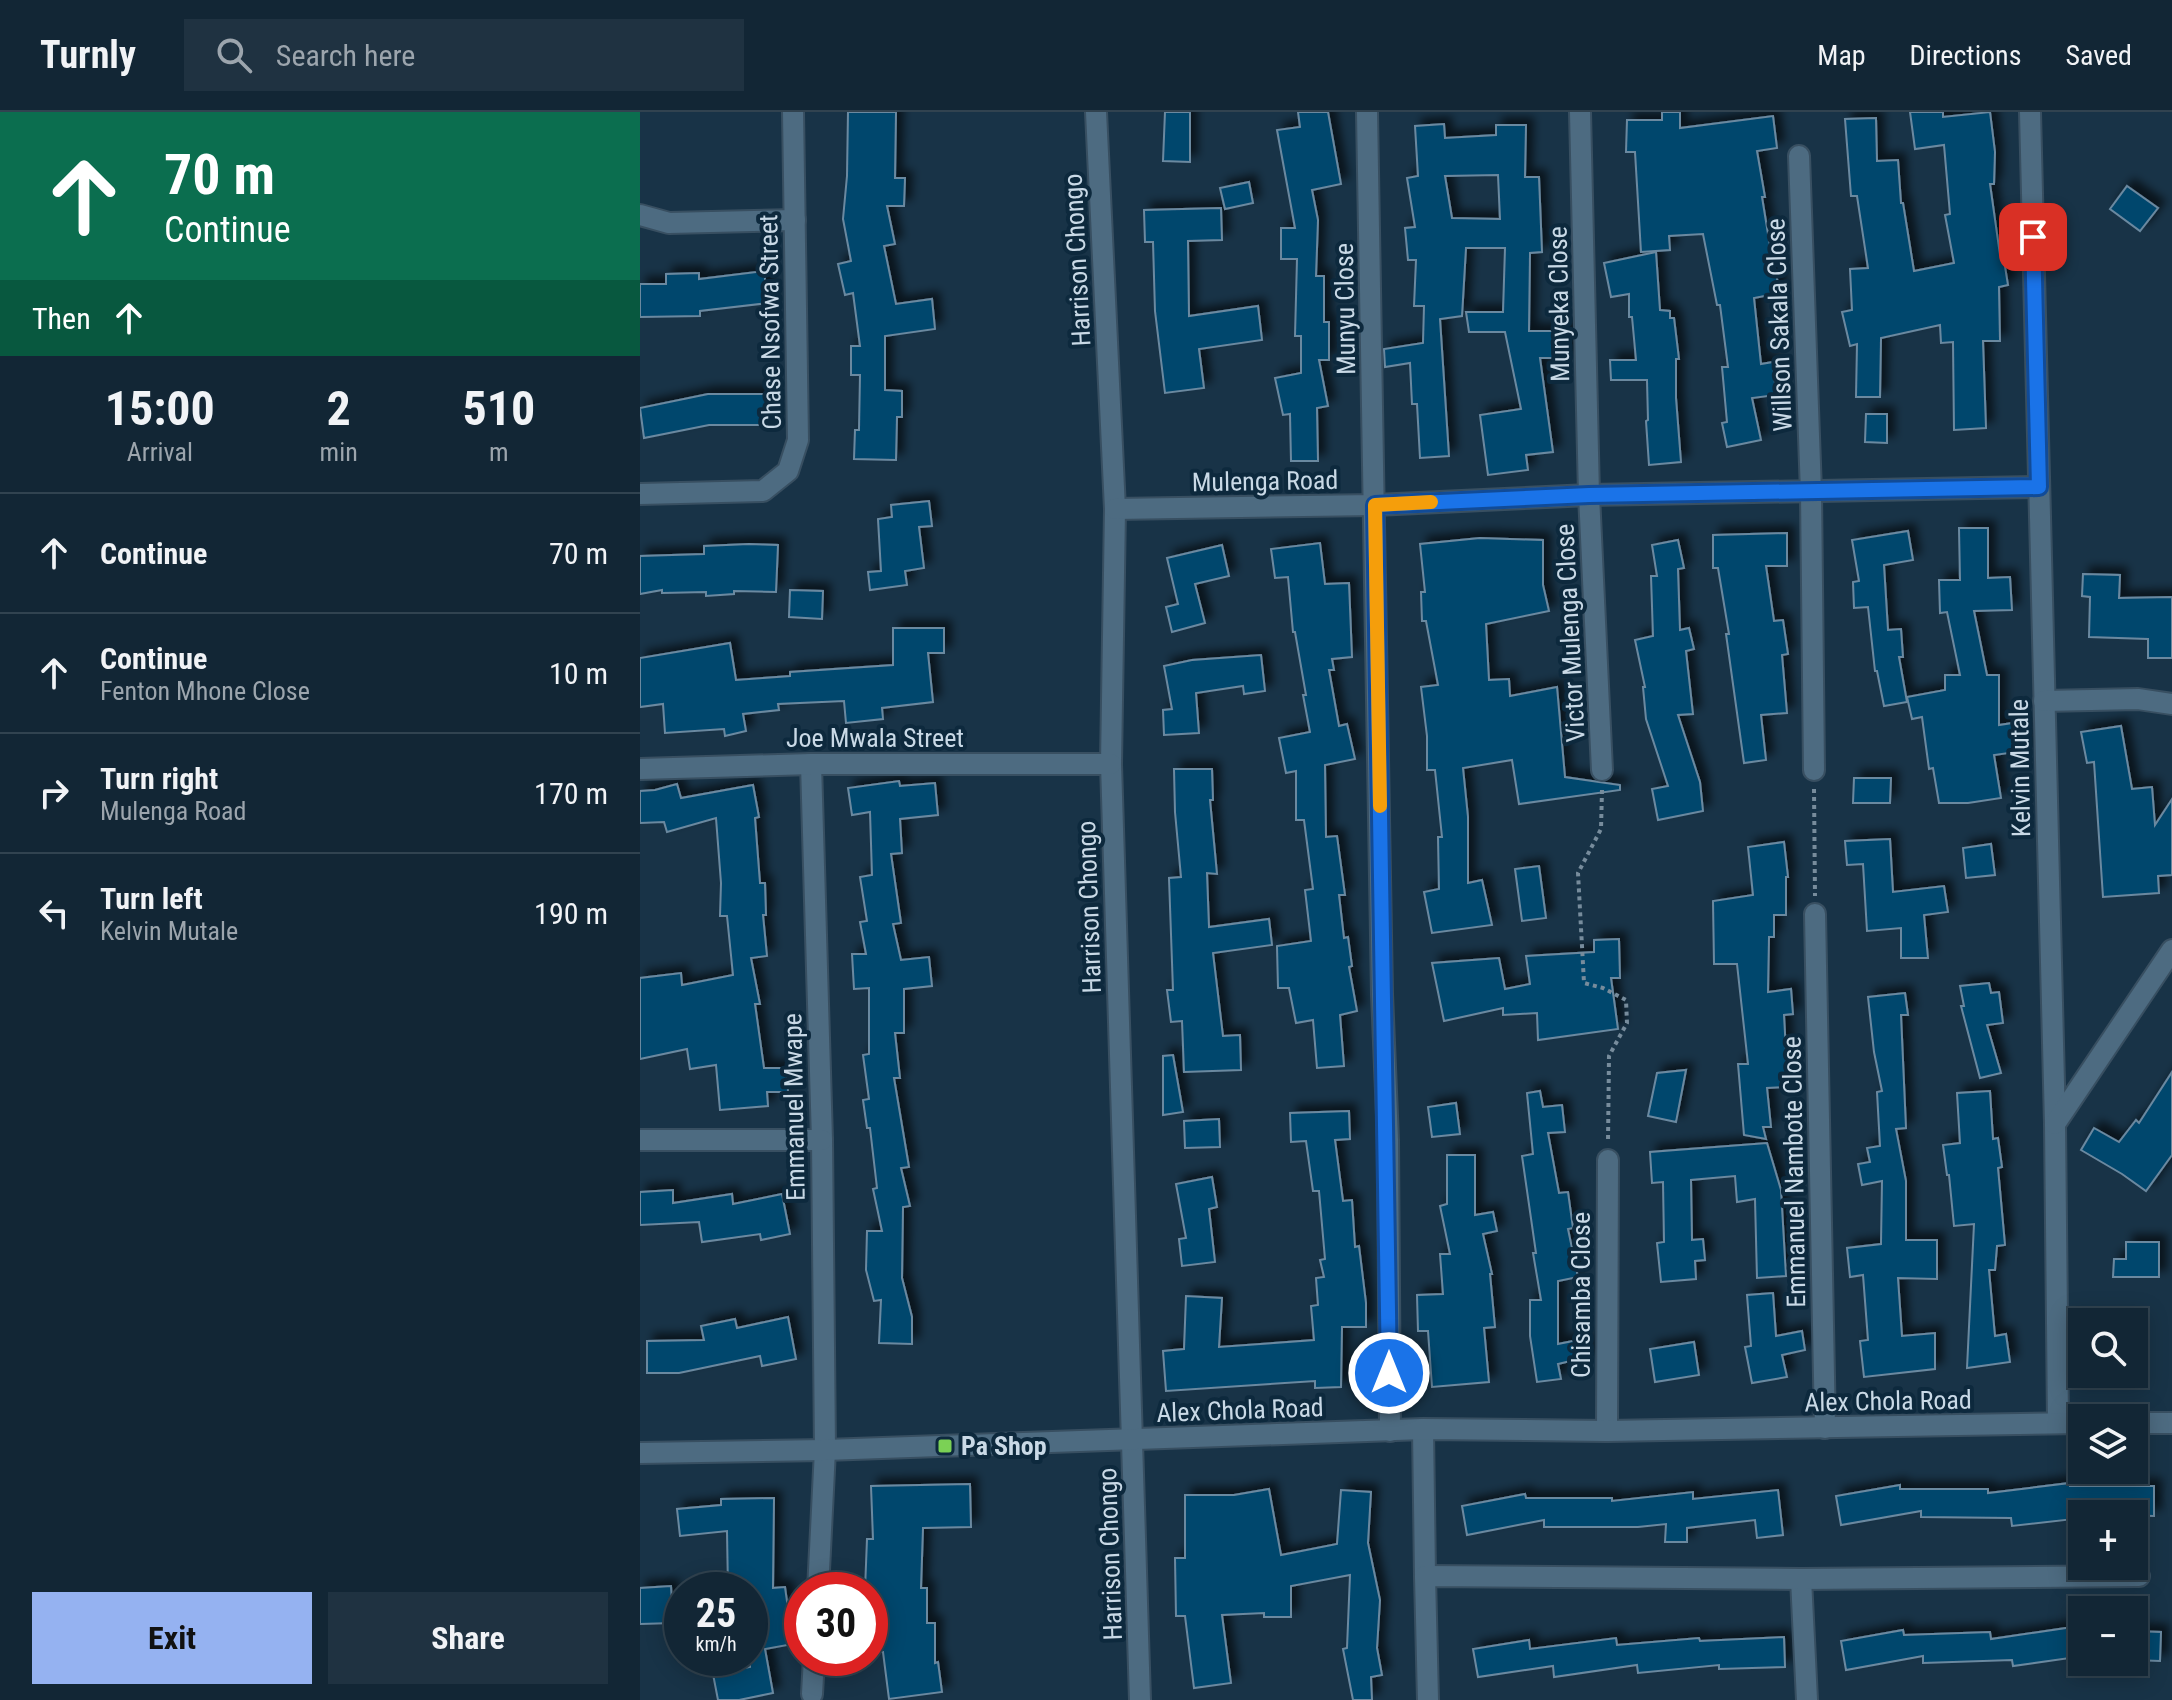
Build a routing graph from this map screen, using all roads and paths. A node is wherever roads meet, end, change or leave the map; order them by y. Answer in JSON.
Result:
{"nodes":[{"id":1,"x":793,"y":112,"type":"edge"},
{"id":2,"x":1096,"y":112,"type":"edge"},
{"id":3,"x":1367,"y":112,"type":"edge"},
{"id":4,"x":1580,"y":112,"type":"edge"},
{"id":5,"x":2030,"y":112,"type":"edge"},
{"id":6,"x":1799,"y":156,"type":"dead end"},
{"id":7,"x":640,"y":215,"type":"edge"},
{"id":8,"x":795,"y":220,"type":"junction"},
{"id":9,"x":2039,"y":487,"type":"junction"},
{"id":10,"x":1811,"y":492,"type":"junction"},
{"id":11,"x":640,"y":494,"type":"edge"},
{"id":12,"x":1589,"y":495,"type":"junction"},
{"id":13,"x":1375,"y":505,"type":"junction"},
{"id":14,"x":1115,"y":509,"type":"junction"},
{"id":15,"x":2044,"y":701,"type":"junction"},
{"id":16,"x":2172,"y":704,"type":"edge"},
{"id":17,"x":811,"y":764,"type":"junction"},
{"id":18,"x":1111,"y":764,"type":"junction"},
{"id":19,"x":640,"y":769,"type":"edge"},
{"id":20,"x":1602,"y":770,"type":"joint"},
{"id":21,"x":1814,"y":770,"type":"joint"},
{"id":22,"x":1815,"y":914,"type":"joint"},
{"id":23,"x":2172,"y":950,"type":"edge"},
{"id":24,"x":2055,"y":1124,"type":"junction"},
{"id":25,"x":640,"y":1140,"type":"edge"},
{"id":26,"x":822,"y":1140,"type":"junction"},
{"id":27,"x":1608,"y":1160,"type":"joint"},
{"id":28,"x":2058,"y":1423,"type":"junction"},
{"id":29,"x":2068,"y":1423,"type":"edge"},
{"id":30,"x":2148,"y":1423,"type":"edge"},
{"id":31,"x":2172,"y":1423,"type":"edge"},
{"id":32,"x":1825,"y":1428,"type":"junction"},
{"id":33,"x":1423,"y":1429,"type":"junction"},
{"id":34,"x":1390,"y":1431,"type":"junction"},
{"id":35,"x":1607,"y":1431,"type":"junction"},
{"id":36,"x":1132,"y":1439,"type":"junction"},
{"id":37,"x":825,"y":1450,"type":"junction"},
{"id":38,"x":640,"y":1453,"type":"edge"},
{"id":39,"x":819,"y":1572,"type":"edge"},
{"id":40,"x":1425,"y":1576,"type":"junction"},
{"id":41,"x":2068,"y":1577,"type":"edge"},
{"id":42,"x":1801,"y":1579,"type":"junction"},
{"id":43,"x":813,"y":1676,"type":"edge"},
{"id":44,"x":812,"y":1694,"type":"dead end"},
{"id":45,"x":1140,"y":1700,"type":"edge"},
{"id":46,"x":1428,"y":1700,"type":"edge"},
{"id":47,"x":1807,"y":1700,"type":"edge"}],
"edges":[{"from":1,"to":8,"type":"street","name":"Chase Nsofwa Street"},
{"from":2,"to":14,"type":"street","name":"Harrison Chongo"},
{"from":3,"to":13,"type":"street","name":"Munyu Close"},
{"from":4,"to":12,"type":"street","name":"Munyeka Close"},
{"from":5,"to":9,"type":"street","name":"Kelvin Mutale"},
{"from":6,"to":10,"type":"street","name":"Willson Sakala Close"},
{"from":7,"to":8,"type":"street"},
{"from":8,"to":11,"type":"street","name":"Chase Nsofwa Street"},
{"from":9,"to":10,"type":"street","name":"Mulenga Road"},
{"from":9,"to":15,"type":"street","name":"Kelvin Mutale"},
{"from":10,"to":12,"type":"street","name":"Mulenga Road"},
{"from":10,"to":21,"type":"street","name":"Willson Sakala Close"},
{"from":12,"to":13,"type":"street","name":"Mulenga Road"},
{"from":12,"to":20,"type":"street","name":"Victor Mulenga Close"},
{"from":13,"to":14,"type":"street","name":"Mulenga Road"},
{"from":13,"to":34,"type":"street","name":"Munyu Close"},
{"from":14,"to":18,"type":"street","name":"Harrison Chongo"},
{"from":15,"to":16,"type":"street"},
{"from":15,"to":24,"type":"street","name":"Kelvin Mutale"},
{"from":17,"to":18,"type":"street","name":"Joe Mwala Street"},
{"from":17,"to":19,"type":"street","name":"Joe Mwala Street"},
{"from":17,"to":26,"type":"street","name":"Emmanuel Mwape"},
{"from":18,"to":36,"type":"street","name":"Harrison Chongo"},
{"from":20,"to":27,"type":"path"},
{"from":21,"to":22,"type":"path"},
{"from":22,"to":32,"type":"street","name":"Emmanuel Nambote Close"},
{"from":23,"to":24,"type":"street"},
{"from":24,"to":28,"type":"street","name":"Kelvin Mutale"},
{"from":25,"to":26,"type":"street"},
{"from":26,"to":37,"type":"street","name":"Emmanuel Mwape"},
{"from":27,"to":35,"type":"street","name":"Chisamba Close"},
{"from":28,"to":29,"type":"street","name":"Alex Chola Road"},
{"from":28,"to":32,"type":"street","name":"Alex Chola Road"},
{"from":30,"to":31,"type":"street"},
{"from":32,"to":35,"type":"street","name":"Alex Chola Road"},
{"from":33,"to":34,"type":"street","name":"Alex Chola Road"},
{"from":33,"to":35,"type":"street","name":"Alex Chola Road"},
{"from":33,"to":40,"type":"street"},
{"from":34,"to":36,"type":"street","name":"Alex Chola Road"},
{"from":36,"to":37,"type":"street","name":"Alex Chola Road"},
{"from":36,"to":45,"type":"street","name":"Harrison Chongo"},
{"from":37,"to":38,"type":"street","name":"Alex Chola Road"},
{"from":37,"to":39,"type":"street","name":"Emmanuel Mwape"},
{"from":40,"to":42,"type":"street"},
{"from":40,"to":46,"type":"street"},
{"from":41,"to":42,"type":"street"},
{"from":42,"to":47,"type":"street"},
{"from":43,"to":44,"type":"street"}]}
